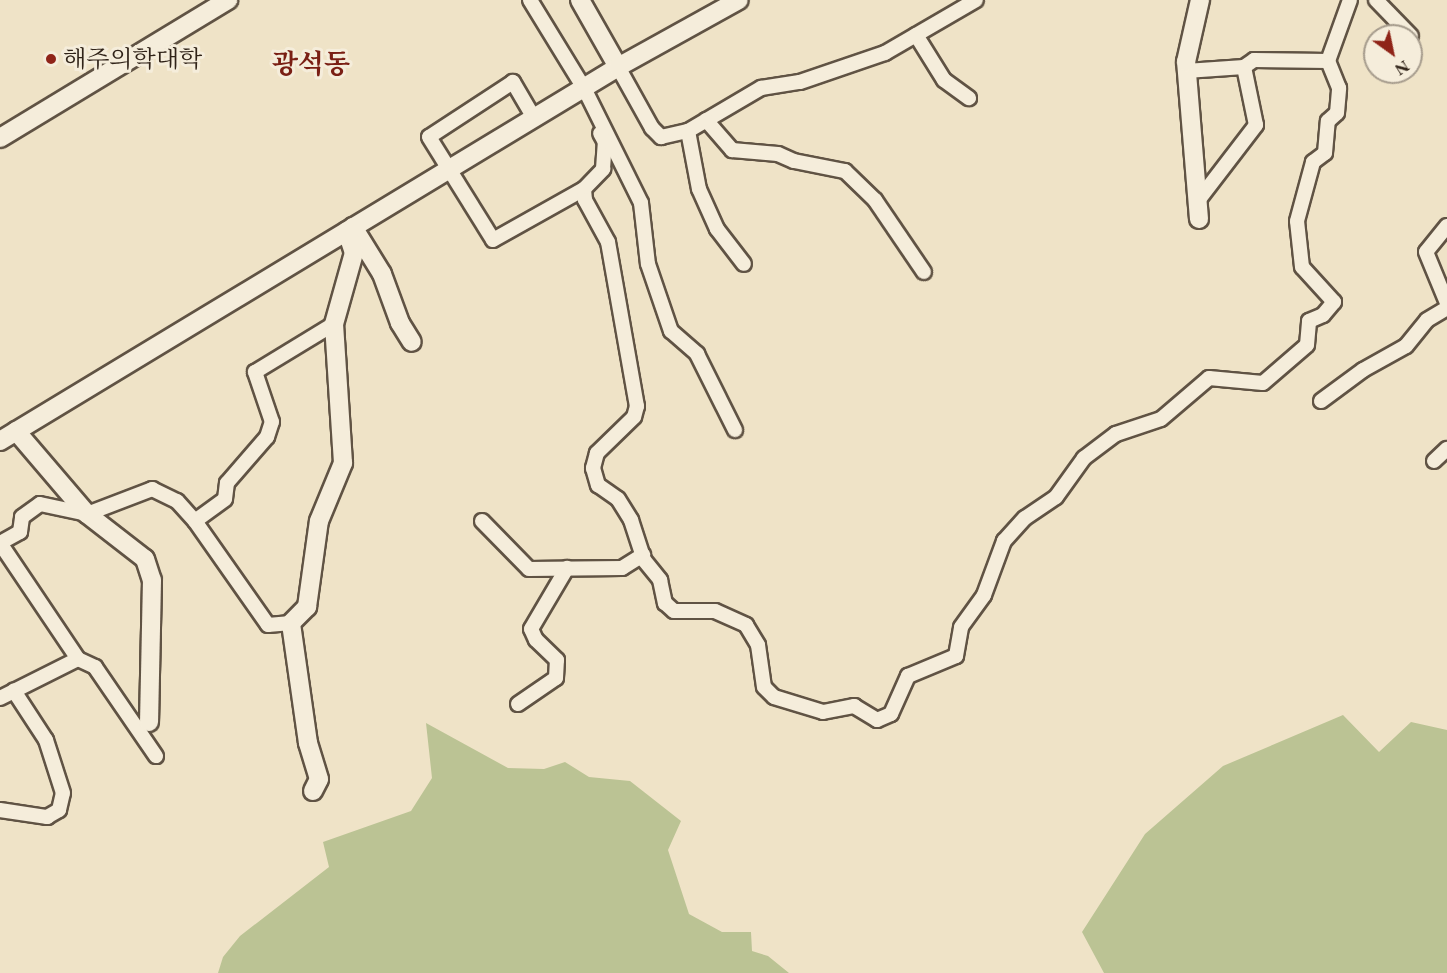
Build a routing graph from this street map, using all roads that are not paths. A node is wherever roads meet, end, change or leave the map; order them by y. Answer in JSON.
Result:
{"nodes":[{"id":1,"x":228,"y":0,"type":"edge"},
{"id":2,"x":530,"y":0,"type":"edge"},
{"id":3,"x":580,"y":0,"type":"edge"},
{"id":4,"x":739,"y":0,"type":"edge"},
{"id":5,"x":976,"y":0,"type":"edge"},
{"id":6,"x":1200,"y":0,"type":"edge"},
{"id":7,"x":1350,"y":0,"type":"edge"},
{"id":8,"x":1376,"y":0,"type":"edge"},
{"id":9,"x":1399,"y":24,"type":"edge"},
{"id":10,"x":916,"y":35,"type":"junction"},
{"id":11,"x":1328,"y":61,"type":"junction"},
{"id":12,"x":618,"y":67,"type":"junction"},
{"id":13,"x":1244,"y":67,"type":"junction"},
{"id":14,"x":1186,"y":71,"type":"junction"},
{"id":15,"x":580,"y":90,"type":"junction"},
{"id":16,"x":969,"y":98,"type":"dead end"},
{"id":17,"x":534,"y":118,"type":"junction"},
{"id":18,"x":706,"y":120,"type":"junction"},
{"id":19,"x":688,"y":131,"type":"junction"},
{"id":20,"x":0,"y":138,"type":"edge"},
{"id":21,"x":450,"y":169,"type":"junction"},
{"id":22,"x":584,"y":189,"type":"junction"},
{"id":23,"x":1198,"y":211,"type":"joint"},
{"id":24,"x":1447,"y":226,"type":"edge"},
{"id":25,"x":350,"y":229,"type":"junction"},
{"id":26,"x":744,"y":264,"type":"dead end"},
{"id":27,"x":924,"y":272,"type":"dead end"},
{"id":28,"x":1447,"y":303,"type":"edge"},
{"id":29,"x":1447,"y":309,"type":"edge"},
{"id":30,"x":334,"y":324,"type":"junction"},
{"id":31,"x":412,"y":342,"type":"dead end"},
{"id":32,"x":1321,"y":401,"type":"dead end"},
{"id":33,"x":735,"y":430,"type":"dead end"},
{"id":34,"x":16,"y":431,"type":"junction"},
{"id":35,"x":0,"y":441,"type":"edge"},
{"id":36,"x":1447,"y":449,"type":"edge"},
{"id":37,"x":1434,"y":461,"type":"dead end"},
{"id":38,"x":87,"y":514,"type":"junction"},
{"id":39,"x":195,"y":521,"type":"junction"},
{"id":40,"x":482,"y":521,"type":"dead end"},
{"id":41,"x":0,"y":543,"type":"edge"},
{"id":42,"x":643,"y":555,"type":"junction"},
{"id":43,"x":567,"y":568,"type":"junction"},
{"id":44,"x":291,"y":623,"type":"junction"},
{"id":45,"x":78,"y":659,"type":"junction"},
{"id":46,"x":14,"y":691,"type":"junction"},
{"id":47,"x":0,"y":698,"type":"edge"},
{"id":48,"x":518,"y":704,"type":"dead end"},
{"id":49,"x":149,"y":722,"type":"dead end"},
{"id":50,"x":156,"y":756,"type":"dead end"},
{"id":51,"x":313,"y":790,"type":"dead end"},
{"id":52,"x":0,"y":810,"type":"edge"}],
"edges":[{"from":1,"to":20,"type":"street"},
{"from":2,"to":15,"type":"street"},
{"from":3,"to":12,"type":"street"},
{"from":4,"to":12,"type":"street"},
{"from":5,"to":10,"type":"street"},
{"from":6,"to":14,"type":"street"},
{"from":7,"to":11,"type":"street"},
{"from":8,"to":9,"type":"street"},
{"from":10,"to":16,"type":"street"},
{"from":10,"to":18,"type":"street"},
{"from":11,"to":13,"type":"street"},
{"from":11,"to":42,"type":"street"},
{"from":12,"to":15,"type":"street"},
{"from":12,"to":19,"type":"street"},
{"from":13,"to":14,"type":"street"},
{"from":13,"to":23,"type":"street"},
{"from":14,"to":23,"type":"street"},
{"from":15,"to":17,"type":"street"},
{"from":15,"to":22,"type":"street"},
{"from":15,"to":33,"type":"street"},
{"from":17,"to":21,"type":"street"},
{"from":17,"to":21,"type":"street"},
{"from":18,"to":19,"type":"street"},
{"from":18,"to":27,"type":"street"},
{"from":19,"to":26,"type":"street"},
{"from":21,"to":22,"type":"street"},
{"from":21,"to":25,"type":"street"},
{"from":22,"to":42,"type":"street"},
{"from":24,"to":28,"type":"street"},
{"from":25,"to":30,"type":"street"},
{"from":25,"to":31,"type":"street"},
{"from":25,"to":34,"type":"street"},
{"from":29,"to":32,"type":"street"},
{"from":30,"to":39,"type":"street"},
{"from":30,"to":44,"type":"street"},
{"from":34,"to":35,"type":"street"},
{"from":34,"to":38,"type":"street"},
{"from":36,"to":37,"type":"street"},
{"from":38,"to":39,"type":"street"},
{"from":38,"to":41,"type":"street"},
{"from":38,"to":49,"type":"street"},
{"from":39,"to":44,"type":"street"},
{"from":40,"to":43,"type":"street"},
{"from":41,"to":45,"type":"street"},
{"from":42,"to":43,"type":"street"},
{"from":43,"to":48,"type":"street"},
{"from":44,"to":51,"type":"street"},
{"from":45,"to":46,"type":"street"},
{"from":45,"to":50,"type":"street"},
{"from":46,"to":47,"type":"street"},
{"from":46,"to":52,"type":"street"}]}
